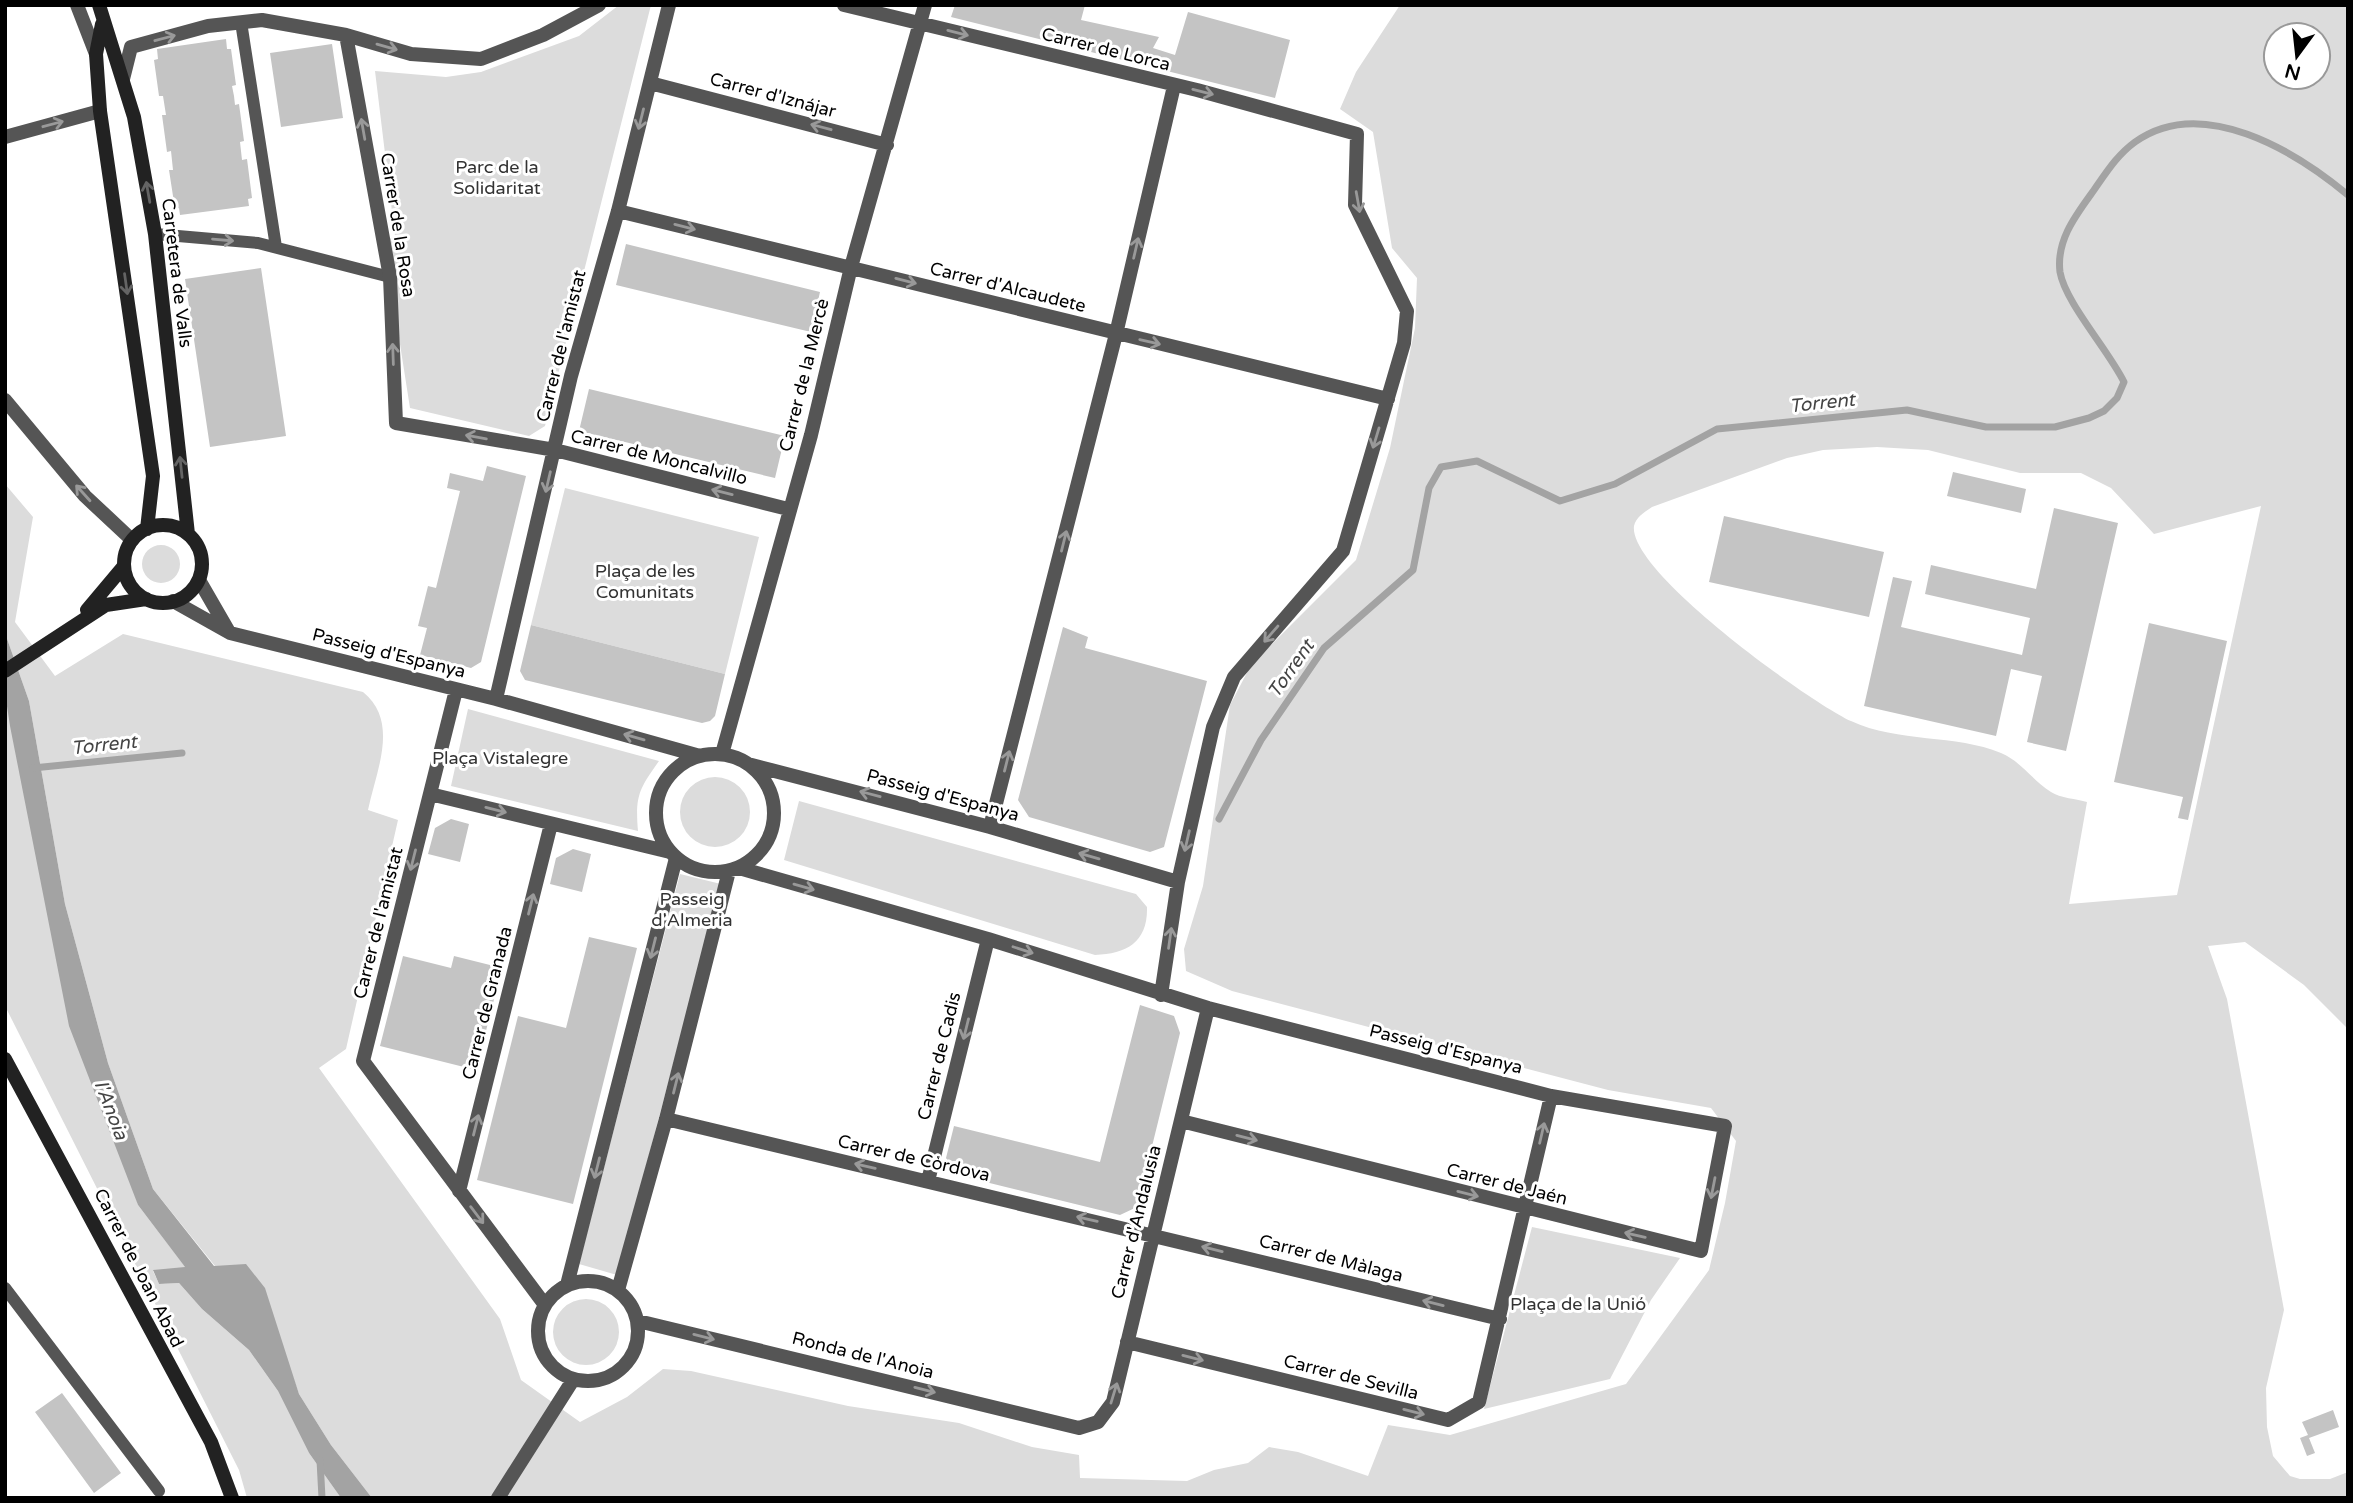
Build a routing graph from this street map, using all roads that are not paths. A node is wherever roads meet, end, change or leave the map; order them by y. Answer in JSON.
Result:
{"nodes":[{"id":1,"x":77,"y":5,"type":"edge"},
{"id":2,"x":99,"y":5,"type":"edge"},
{"id":3,"x":599,"y":5,"type":"edge"},
{"id":4,"x":669,"y":5,"type":"edge"},
{"id":5,"x":844,"y":5,"type":"edge"},
{"id":6,"x":925,"y":5,"type":"edge"},
{"id":7,"x":241,"y":22,"type":"junction"},
{"id":8,"x":102,"y":23,"type":"junction"},
{"id":9,"x":920,"y":23,"type":"junction"},
{"id":10,"x":346,"y":35,"type":"junction"},
{"id":11,"x":96,"y":54,"type":"junction"},
{"id":12,"x":123,"y":79,"type":"junction"},
{"id":13,"x":650,"y":83,"type":"junction"},
{"id":14,"x":1174,"y":86,"type":"junction"},
{"id":15,"x":100,"y":111,"type":"junction"},
{"id":16,"x":5,"y":136,"type":"edge"},
{"id":17,"x":887,"y":145,"type":"junction"},
{"id":18,"x":618,"y":211,"type":"junction"},
{"id":19,"x":155,"y":234,"type":"junction"},
{"id":20,"x":276,"y":247,"type":"junction"},
{"id":21,"x":851,"y":267,"type":"junction"},
{"id":22,"x":390,"y":277,"type":"junction"},
{"id":23,"x":1116,"y":334,"type":"junction"},
{"id":24,"x":1388,"y":399,"type":"junction"},
{"id":25,"x":5,"y":400,"type":"edge"},
{"id":26,"x":396,"y":423,"type":"joint"},
{"id":27,"x":555,"y":450,"type":"junction"},
{"id":28,"x":788,"y":509,"type":"junction"},
{"id":29,"x":147,"y":528,"type":"junction"},
{"id":30,"x":188,"y":534,"type":"junction"},
{"id":31,"x":132,"y":540,"type":"junction"},
{"id":32,"x":124,"y":566,"type":"junction"},
{"id":33,"x":199,"y":580,"type":"junction"},
{"id":34,"x":146,"y":599,"type":"junction"},
{"id":35,"x":173,"y":601,"type":"junction"},
{"id":36,"x":72,"y":625,"type":"junction"},
{"id":37,"x":230,"y":633,"type":"junction"},
{"id":38,"x":5,"y":671,"type":"edge"},
{"id":39,"x":456,"y":690,"type":"junction"},
{"id":40,"x":496,"y":699,"type":"junction"},
{"id":41,"x":722,"y":754,"type":"junction"},
{"id":42,"x":700,"y":756,"type":"junction"},
{"id":43,"x":748,"y":764,"type":"junction"},
{"id":44,"x":430,"y":794,"type":"junction"},
{"id":45,"x":551,"y":824,"type":"junction"},
{"id":46,"x":990,"y":827,"type":"junction"},
{"id":47,"x":673,"y":855,"type":"junction"},
{"id":48,"x":734,"y":869,"type":"junction"},
{"id":49,"x":1178,"y":881,"type":"junction"},
{"id":50,"x":988,"y":939,"type":"junction"},
{"id":51,"x":1161,"y":995,"type":"junction"},
{"id":52,"x":1208,"y":1008,"type":"junction"},
{"id":53,"x":5,"y":1059,"type":"edge"},
{"id":54,"x":1551,"y":1096,"type":"junction"},
{"id":55,"x":666,"y":1119,"type":"junction"},
{"id":56,"x":1181,"y":1121,"type":"junction"},
{"id":57,"x":1726,"y":1126,"type":"joint"},
{"id":58,"x":928,"y":1181,"type":"junction"},
{"id":59,"x":459,"y":1191,"type":"junction"},
{"id":60,"x":1525,"y":1209,"type":"junction"},
{"id":61,"x":1153,"y":1235,"type":"junction"},
{"id":62,"x":567,"y":1285,"type":"junction"},
{"id":63,"x":5,"y":1289,"type":"edge"},
{"id":64,"x":618,"y":1290,"type":"junction"},
{"id":65,"x":545,"y":1305,"type":"junction"},
{"id":66,"x":1500,"y":1319,"type":"junction"},
{"id":67,"x":638,"y":1321,"type":"junction"},
{"id":68,"x":1127,"y":1342,"type":"junction"},
{"id":69,"x":573,"y":1380,"type":"junction"},
{"id":70,"x":1079,"y":1428,"type":"joint"},
{"id":71,"x":159,"y":1491,"type":"dead end"},
{"id":72,"x":232,"y":1498,"type":"edge"},
{"id":73,"x":498,"y":1498,"type":"edge"}],
"edges":[{"from":1,"to":11,"type":"street"},
{"from":2,"to":8,"type":"street","name":"Carretera de Valls"},
{"from":10,"to":3,"type":"street","one_way":true},
{"from":4,"to":13,"type":"street","name":"Carrer de l'amistat"},
{"from":5,"to":9,"type":"street","name":"Carrer de Lorca"},
{"from":6,"to":9,"type":"street","name":"Carrer de la Mercè"},
{"from":7,"to":10,"type":"street"},
{"from":12,"to":7,"type":"street","one_way":true},
{"from":7,"to":20,"type":"lane"},
{"from":8,"to":11,"type":"street","name":"Carretera de Valls"},
{"from":8,"to":12,"type":"street","name":"Carretera de Valls"},
{"from":9,"to":14,"type":"street","name":"Carrer de Lorca","one_way":true},
{"from":9,"to":17,"type":"street","name":"Carrer de la Mercè"},
{"from":22,"to":10,"type":"street","name":"Carrer de la Rosa","one_way":true},
{"from":11,"to":15,"type":"street","name":"Carretera de Valls"},
{"from":19,"to":12,"type":"street","name":"Carretera de Valls","one_way":true},
{"from":17,"to":13,"type":"street","name":"Carrer d'Iznájar","one_way":true},
{"from":13,"to":18,"type":"street","name":"Carrer de l'amistat","one_way":true},
{"from":23,"to":14,"type":"street","one_way":true},
{"from":14,"to":24,"type":"street","name":"Carrer de Lorca","one_way":true},
{"from":16,"to":15,"type":"street","one_way":true},
{"from":15,"to":29,"type":"street","name":"Carretera de Valls","one_way":true},
{"from":17,"to":21,"type":"street","name":"Carrer de la Mercè"},
{"from":18,"to":21,"type":"street","name":"Carrer d'Alcaudete","one_way":true},
{"from":18,"to":27,"type":"street","name":"Carrer de l'amistat"},
{"from":19,"to":20,"type":"lane","one_way":true},
{"from":30,"to":19,"type":"street","name":"Carretera de Valls","one_way":true},
{"from":20,"to":22,"type":"lane"},
{"from":21,"to":23,"type":"street","name":"Carrer d'Alcaudete","one_way":true},
{"from":21,"to":28,"type":"street","name":"Carrer de la Mercè"},
{"from":26,"to":22,"type":"street","name":"Carrer de la Rosa","one_way":true},
{"from":23,"to":24,"type":"street","name":"Carrer d'Alcaudete","one_way":true},
{"from":46,"to":23,"type":"street","one_way":true},
{"from":24,"to":49,"type":"street","one_way":true},
{"from":31,"to":25,"type":"street","one_way":true},
{"from":27,"to":26,"type":"street","name":"Carrer de Moncalvillo","one_way":true},
{"from":28,"to":27,"type":"street","name":"Carrer de Moncalvillo","one_way":true},
{"from":27,"to":40,"type":"street","name":"Carrer de l'amistat","one_way":true},
{"from":28,"to":41,"type":"street","name":"Carrer de la Mercè"},
{"from":29,"to":30,"type":"street"},
{"from":29,"to":31,"type":"street"},
{"from":30,"to":33,"type":"street"},
{"from":31,"to":32,"type":"street"},
{"from":32,"to":34,"type":"street"},
{"from":32,"to":36,"type":"street"},
{"from":33,"to":35,"type":"street"},
{"from":33,"to":37,"type":"street"},
{"from":34,"to":35,"type":"street"},
{"from":34,"to":36,"type":"street"},
{"from":35,"to":37,"type":"street","name":"Passeig d'Espanya"},
{"from":36,"to":38,"type":"street"},
{"from":37,"to":39,"type":"street","name":"Passeig d'Espanya"},
{"from":39,"to":40,"type":"street","name":"Passeig d'Espanya"},
{"from":39,"to":44,"type":"street"},
{"from":42,"to":40,"type":"street","name":"Passeig d'Espanya","one_way":true},
{"from":41,"to":42,"type":"street","name":"Passeig d'Espanya"},
{"from":41,"to":43,"type":"street","name":"Passeig d'Espanya"},
{"from":42,"to":47,"type":"street","name":"Passeig d'Espanya"},
{"from":46,"to":43,"type":"street","name":"Passeig d'Espanya","one_way":true},
{"from":43,"to":48,"type":"street","name":"Passeig d'Espanya"},
{"from":44,"to":45,"type":"street","name":"Passeig d'Espanya","one_way":true},
{"from":44,"to":59,"type":"street","name":"Carrer de l'amistat","one_way":true},
{"from":45,"to":47,"type":"street","name":"Passeig d'Espanya"},
{"from":59,"to":45,"type":"street","name":"Carrer de Granada","one_way":true},
{"from":49,"to":46,"type":"street","name":"Passeig d'Espanya","one_way":true},
{"from":47,"to":48,"type":"street","name":"Passeig d'Espanya"},
{"from":47,"to":62,"type":"street","one_way":true},
{"from":48,"to":50,"type":"street","name":"Passeig d'Espanya","one_way":true},
{"from":55,"to":48,"type":"street","one_way":true},
{"from":51,"to":49,"type":"street","one_way":true},
{"from":50,"to":51,"type":"street","name":"Passeig d'Espanya","one_way":true},
{"from":50,"to":58,"type":"street","name":"Carrer de Cadis","one_way":true},
{"from":51,"to":52,"type":"street","name":"Passeig d'Espanya"},
{"from":52,"to":54,"type":"street","name":"Passeig d'Espanya"},
{"from":52,"to":56,"type":"street","name":"Carrer d'Andalusia"},
{"from":53,"to":72,"type":"street","name":"Carrer de Joan Abad"},
{"from":54,"to":57,"type":"street","name":"Passeig d'Espanya"},
{"from":60,"to":54,"type":"street","name":"Carrer de Sevilla","one_way":true},
{"from":58,"to":55,"type":"street","name":"Carrer de Còrdova","one_way":true},
{"from":55,"to":64,"type":"street"},
{"from":56,"to":60,"type":"street","name":"Carrer de Jaén","one_way":true},
{"from":56,"to":61,"type":"street","name":"Carrer d'Andalusia"},
{"from":57,"to":60,"type":"street","name":"Carrer de Jaén","one_way":true},
{"from":61,"to":58,"type":"street","name":"Carrer de Còrdova","one_way":true},
{"from":59,"to":65,"type":"street","one_way":true},
{"from":60,"to":66,"type":"street","name":"Carrer de Sevilla"},
{"from":66,"to":61,"type":"street","name":"Carrer de Màlaga","one_way":true},
{"from":61,"to":68,"type":"street","name":"Carrer d'Andalusia"},
{"from":62,"to":64,"type":"street"},
{"from":62,"to":65,"type":"street"},
{"from":63,"to":71,"type":"lane"},
{"from":64,"to":67,"type":"street"},
{"from":65,"to":69,"type":"street"},
{"from":68,"to":66,"type":"street","name":"Carrer de Sevilla","one_way":true},
{"from":67,"to":69,"type":"street"},
{"from":67,"to":70,"type":"street","name":"Ronda de l'Anoia","one_way":true},
{"from":70,"to":68,"type":"street","name":"Carrer d'Andalusia","one_way":true},
{"from":69,"to":73,"type":"street"}]}
